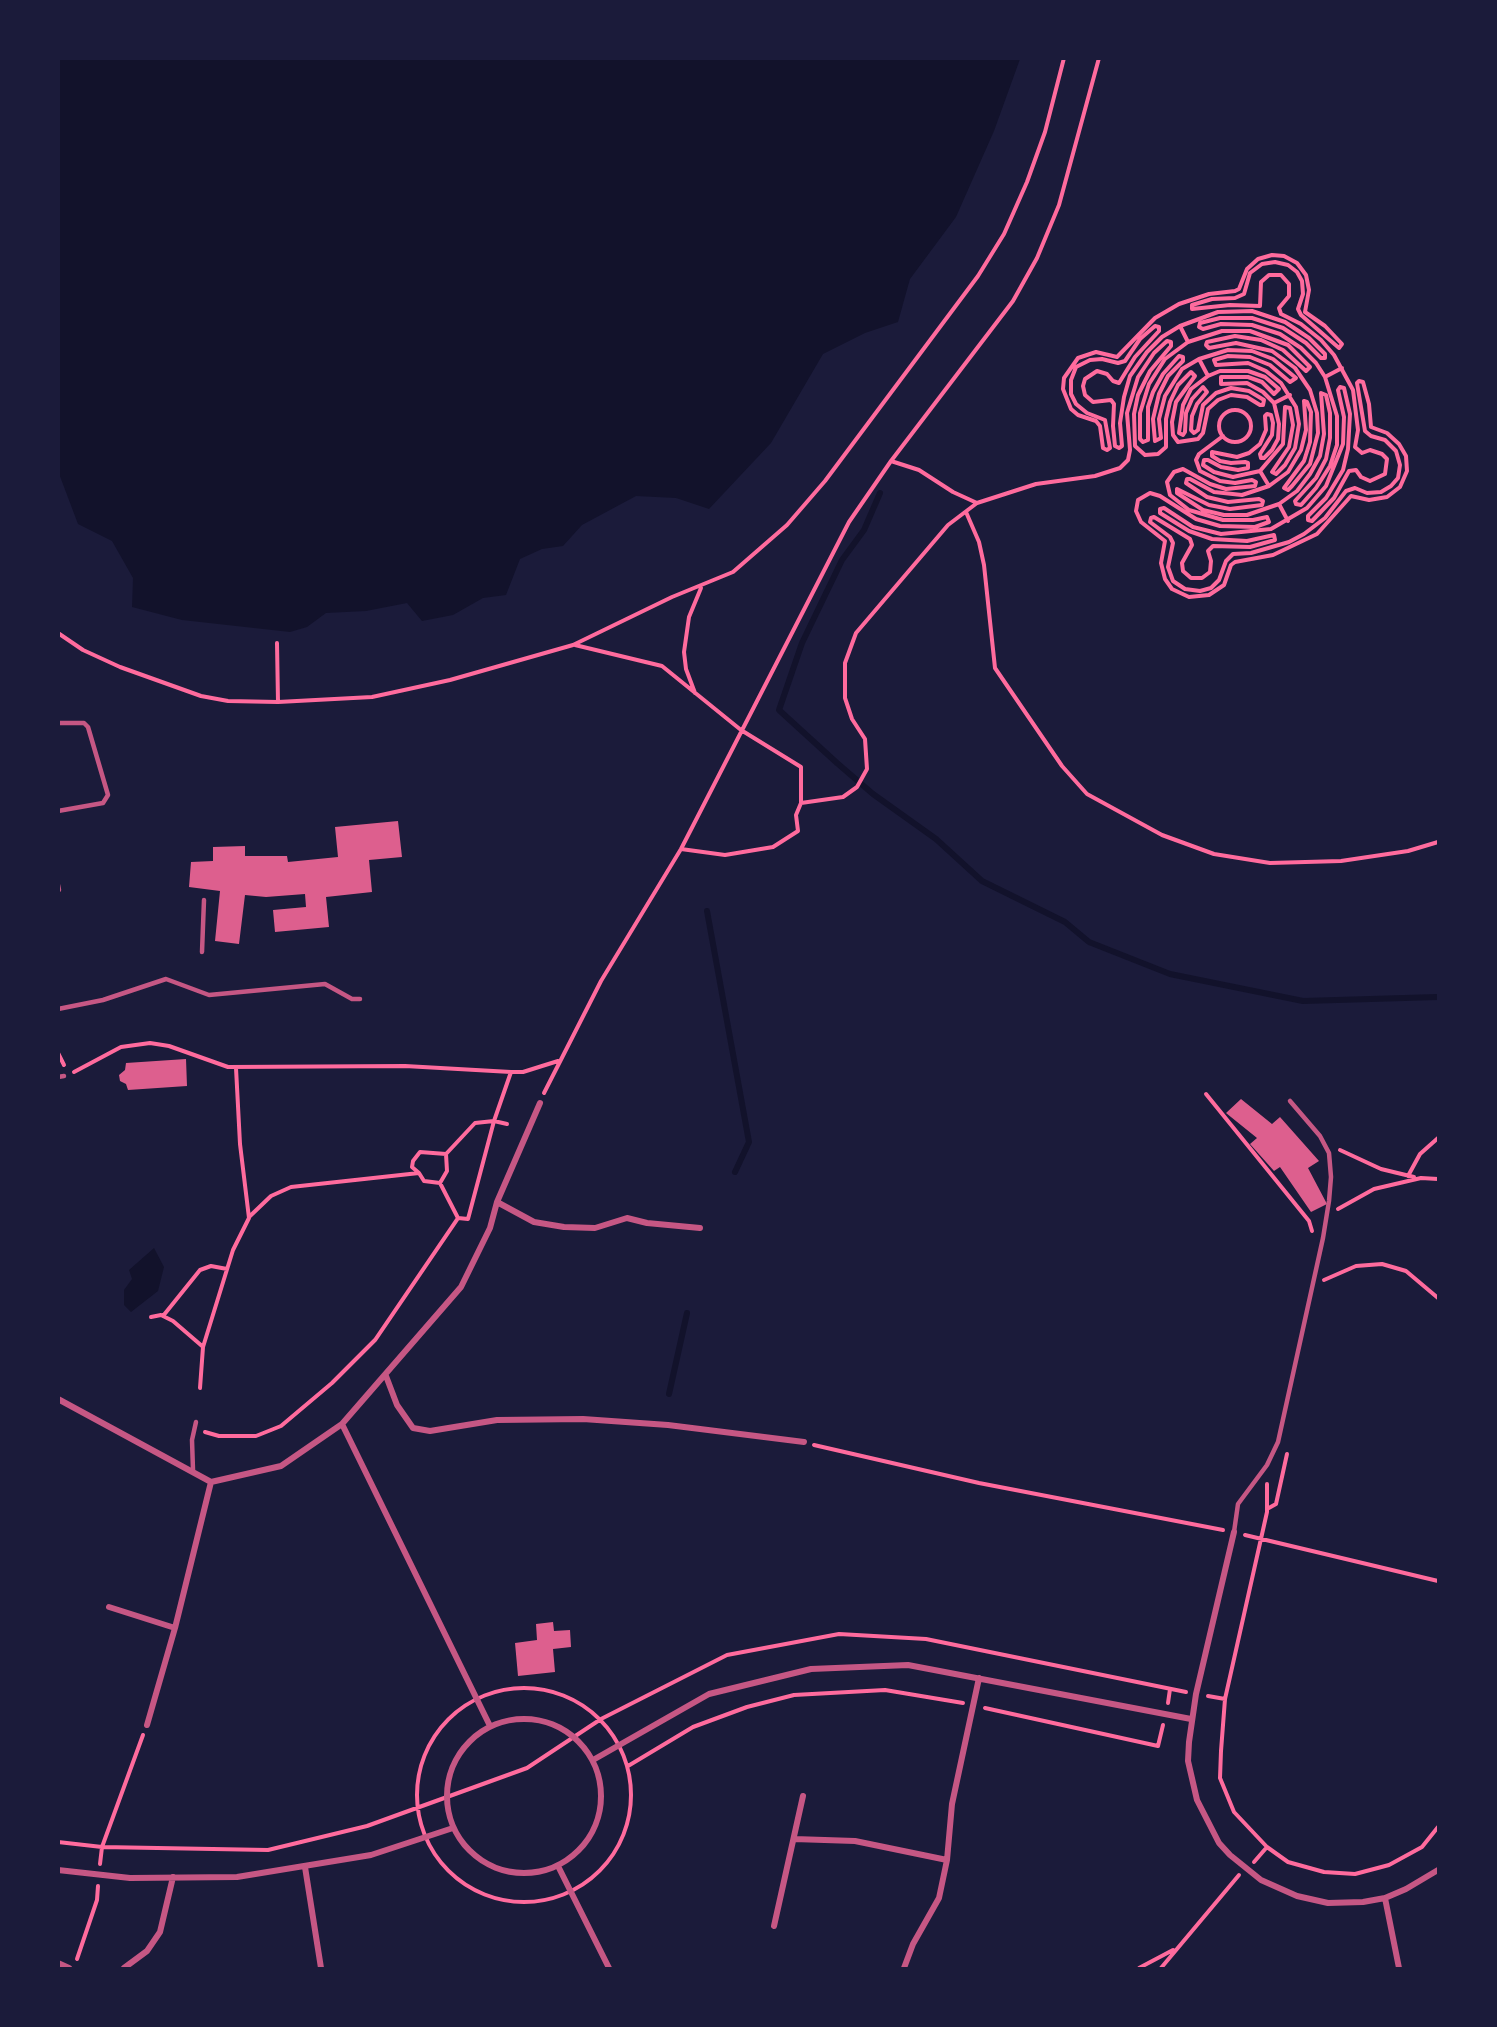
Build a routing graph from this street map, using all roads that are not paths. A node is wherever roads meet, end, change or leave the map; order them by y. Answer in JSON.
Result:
{"nodes":[{"id":1,"x":58,"y":723,"type":"edge"},
{"id":2,"x":58,"y":811,"type":"edge"},
{"id":3,"x":58,"y":885,"type":"edge"},
{"id":4,"x":59,"y":890,"type":"edge"},
{"id":5,"x":204,"y":900,"type":"dead end"},
{"id":6,"x":202,"y":951,"type":"dead end"},
{"id":7,"x":360,"y":999,"type":"dead end"},
{"id":8,"x":58,"y":1009,"type":"edge"},
{"id":9,"x":1290,"y":1101,"type":"dead end"},
{"id":10,"x":540,"y":1102,"type":"road end"},
{"id":11,"x":497,"y":1202,"type":"junction"},
{"id":12,"x":700,"y":1228,"type":"dead end"},
{"id":13,"x":386,"y":1376,"type":"junction"},
{"id":14,"x":58,"y":1400,"type":"edge"},
{"id":15,"x":196,"y":1422,"type":"dead end"},
{"id":16,"x":342,"y":1424,"type":"junction"},
{"id":17,"x":804,"y":1442,"type":"road end"},
{"id":18,"x":193,"y":1470,"type":"junction"},
{"id":19,"x":212,"y":1482,"type":"junction"},
{"id":20,"x":1234,"y":1532,"type":"joint"},
{"id":21,"x":109,"y":1608,"type":"dead end"},
{"id":22,"x":175,"y":1628,"type":"junction"},
{"id":23,"x":979,"y":1678,"type":"junction"},
{"id":24,"x":1191,"y":1719,"type":"junction"},
{"id":25,"x":147,"y":1725,"type":"road end"},
{"id":26,"x":490,"y":1726,"type":"junction"},
{"id":27,"x":593,"y":1760,"type":"junction"},
{"id":28,"x":803,"y":1796,"type":"dead end"},
{"id":29,"x":453,"y":1828,"type":"junction"},
{"id":30,"x":794,"y":1839,"type":"junction"},
{"id":31,"x":947,"y":1860,"type":"junction"},
{"id":32,"x":558,"y":1866,"type":"junction"},
{"id":33,"x":305,"y":1867,"type":"junction"},
{"id":34,"x":58,"y":1870,"type":"edge"},
{"id":35,"x":1438,"y":1870,"type":"edge"},
{"id":36,"x":173,"y":1877,"type":"junction"},
{"id":37,"x":1385,"y":1898,"type":"junction"},
{"id":38,"x":774,"y":1926,"type":"dead end"},
{"id":39,"x":58,"y":1963,"type":"edge"},
{"id":40,"x":69,"y":1968,"type":"edge"},
{"id":41,"x":124,"y":1968,"type":"edge"},
{"id":42,"x":321,"y":1968,"type":"edge"},
{"id":43,"x":609,"y":1968,"type":"edge"},
{"id":44,"x":904,"y":1968,"type":"edge"},
{"id":45,"x":1399,"y":1968,"type":"edge"}],
"edges":[{"from":1,"to":2,"type":"lane"},
{"from":3,"to":4,"type":"lane"},
{"from":5,"to":6,"type":"lane"},
{"from":7,"to":8,"type":"lane"},
{"from":9,"to":20,"type":"lane"},
{"from":10,"to":11,"type":"street"},
{"from":11,"to":12,"type":"street"},
{"from":11,"to":13,"type":"street"},
{"from":13,"to":16,"type":"street"},
{"from":13,"to":17,"type":"street"},
{"from":14,"to":18,"type":"street"},
{"from":15,"to":18,"type":"lane"},
{"from":16,"to":19,"type":"street"},
{"from":16,"to":26,"type":"street"},
{"from":18,"to":19,"type":"street"},
{"from":19,"to":22,"type":"street"},
{"from":20,"to":24,"type":"street"},
{"from":21,"to":22,"type":"street"},
{"from":22,"to":25,"type":"street"},
{"from":23,"to":24,"type":"street"},
{"from":23,"to":27,"type":"street"},
{"from":23,"to":31,"type":"street"},
{"from":24,"to":37,"type":"street"},
{"from":26,"to":27,"type":"street"},
{"from":26,"to":29,"type":"street"},
{"from":27,"to":32,"type":"street"},
{"from":28,"to":30,"type":"street"},
{"from":29,"to":32,"type":"street"},
{"from":29,"to":33,"type":"street"},
{"from":30,"to":31,"type":"street"},
{"from":30,"to":38,"type":"street"},
{"from":31,"to":44,"type":"street"},
{"from":32,"to":43,"type":"street"},
{"from":33,"to":36,"type":"street"},
{"from":33,"to":42,"type":"street"},
{"from":34,"to":36,"type":"street"},
{"from":35,"to":37,"type":"street"},
{"from":36,"to":41,"type":"street"},
{"from":37,"to":45,"type":"street"},
{"from":39,"to":40,"type":"street"}]}
